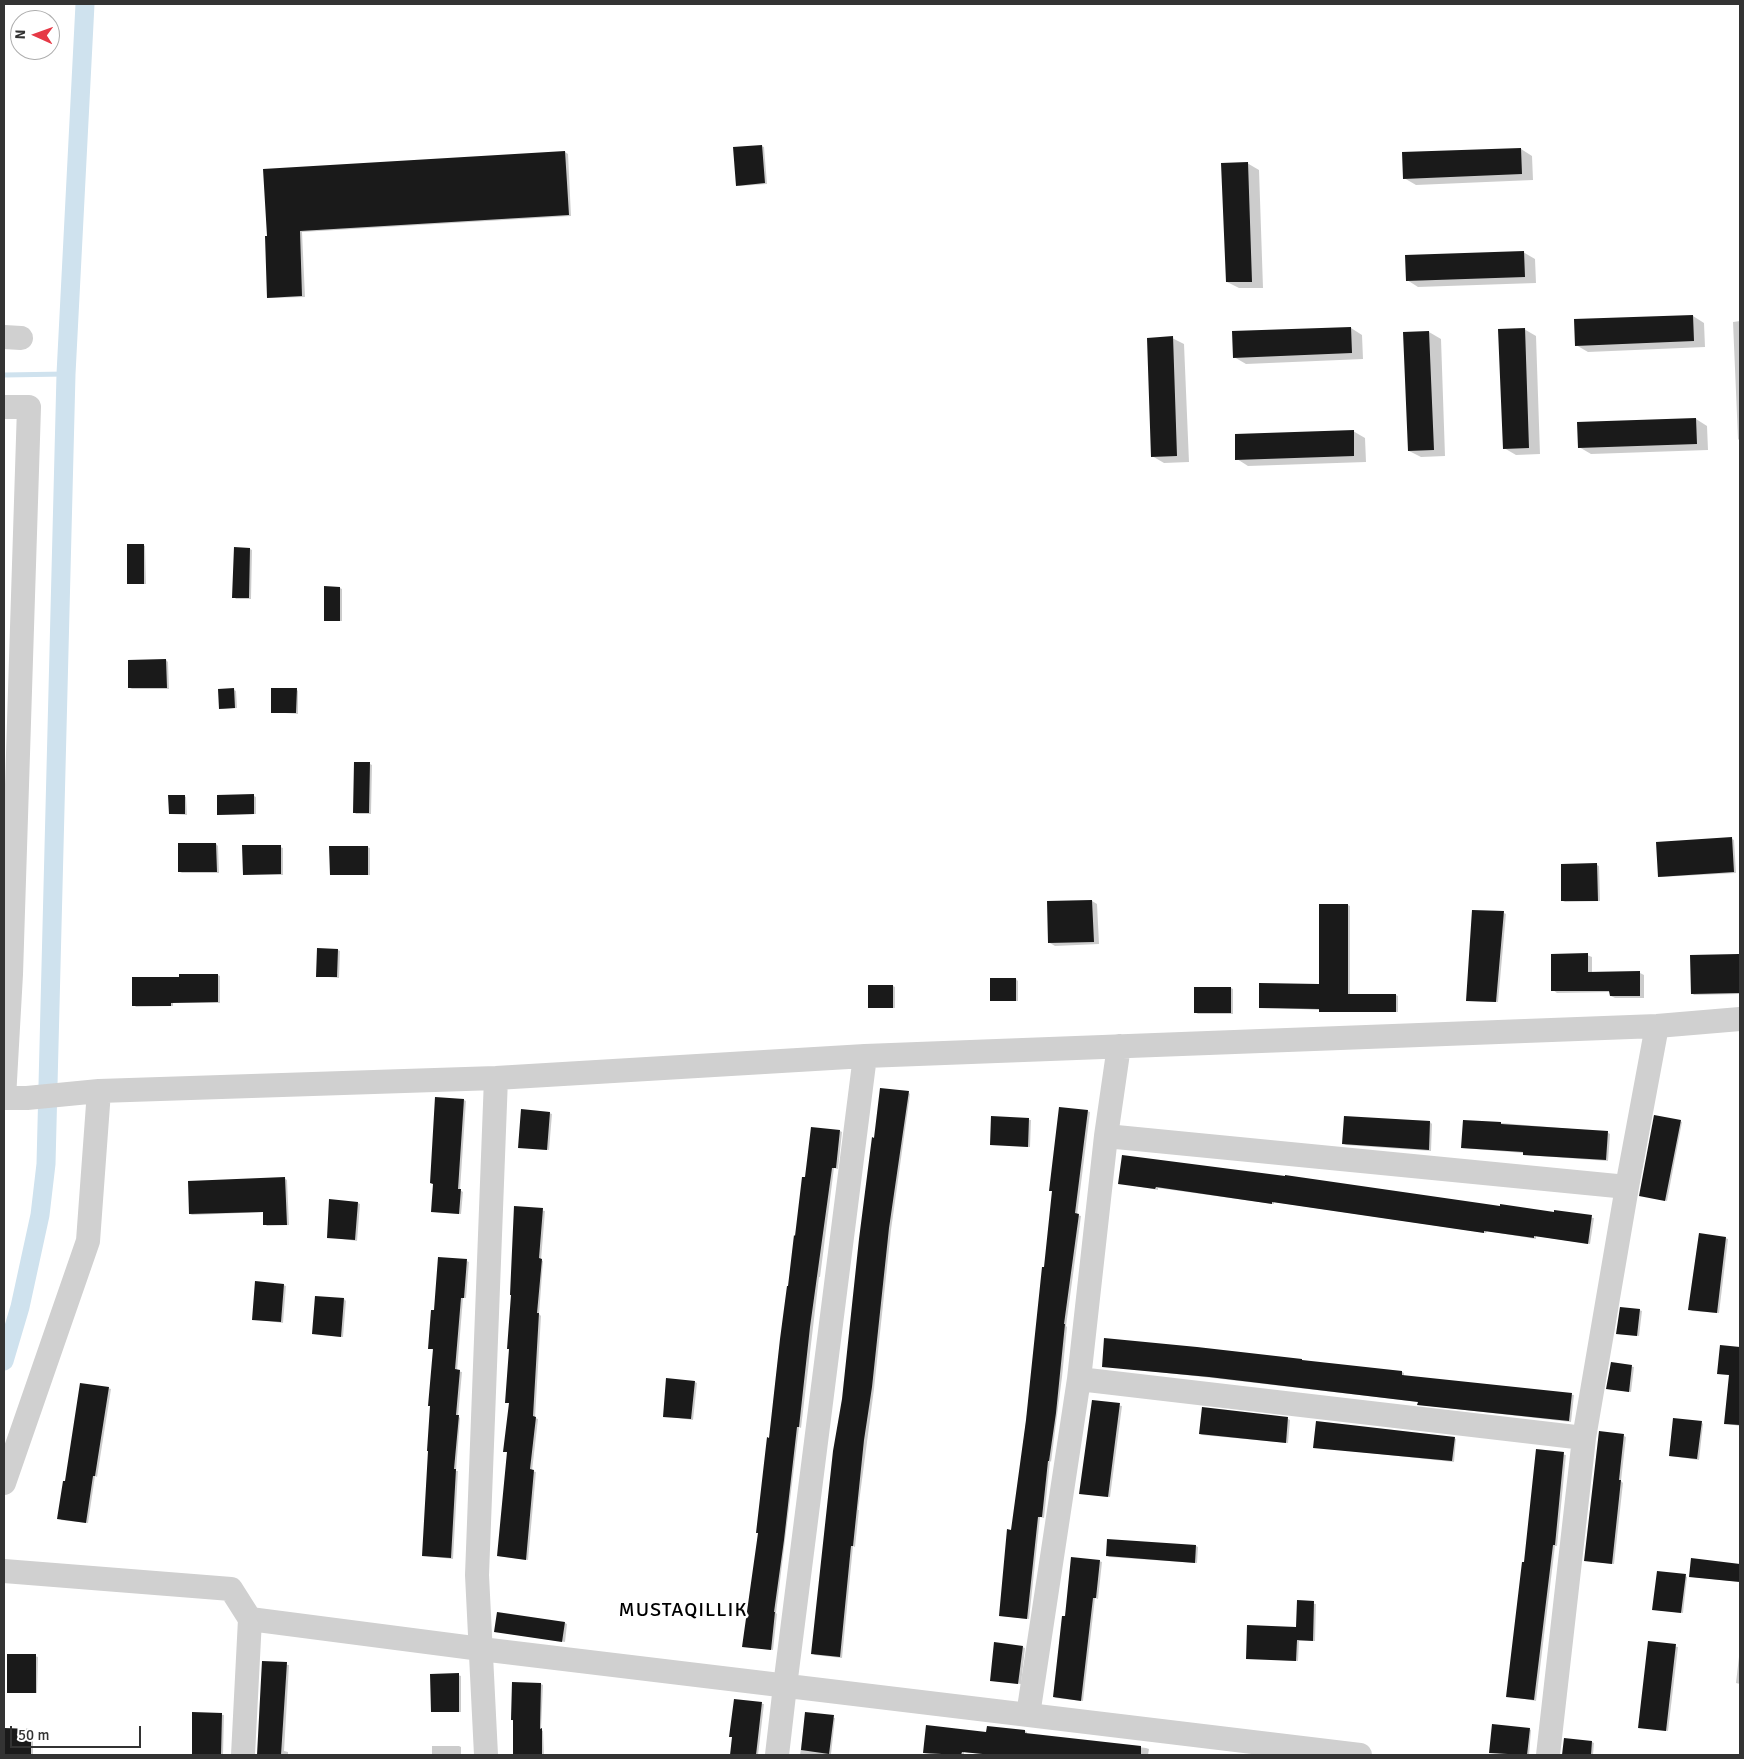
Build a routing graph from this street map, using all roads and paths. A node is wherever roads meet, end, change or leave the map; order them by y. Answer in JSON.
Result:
{"nodes":[{"id":1,"x":4,"y":407,"type":"edge"},
{"id":2,"x":7,"y":974,"type":"edge"},
{"id":3,"x":1740,"y":1019,"type":"edge"},
{"id":4,"x":1657,"y":1026,"type":"junction"},
{"id":5,"x":1119,"y":1046,"type":"junction"},
{"id":6,"x":865,"y":1056,"type":"junction"},
{"id":7,"x":496,"y":1078,"type":"junction"},
{"id":8,"x":90,"y":1092,"type":"junction"},
{"id":9,"x":12,"y":1098,"type":"edge"},
{"id":10,"x":1106,"y":1136,"type":"junction"},
{"id":11,"x":1626,"y":1187,"type":"junction"},
{"id":12,"x":1079,"y":1379,"type":"junction"},
{"id":13,"x":1584,"y":1438,"type":"junction"},
{"id":14,"x":4,"y":1483,"type":"edge"},
{"id":15,"x":4,"y":1571,"type":"edge"},
{"id":16,"x":250,"y":1619,"type":"junction"},
{"id":17,"x":480,"y":1649,"type":"junction"},
{"id":18,"x":785,"y":1686,"type":"junction"},
{"id":19,"x":1028,"y":1715,"type":"junction"},
{"id":20,"x":1288,"y":1751,"type":"edge"},
{"id":21,"x":243,"y":1755,"type":"edge"},
{"id":22,"x":486,"y":1755,"type":"edge"},
{"id":23,"x":778,"y":1755,"type":"edge"},
{"id":24,"x":1360,"y":1755,"type":"edge"},
{"id":25,"x":1548,"y":1755,"type":"edge"}],
"edges":[{"from":1,"to":2,"type":"street"},
{"from":2,"to":9,"type":"street"},
{"from":3,"to":4,"type":"street"},
{"from":4,"to":5,"type":"street"},
{"from":4,"to":11,"type":"street"},
{"from":5,"to":6,"type":"street"},
{"from":5,"to":10,"type":"street"},
{"from":6,"to":7,"type":"street"},
{"from":6,"to":18,"type":"street"},
{"from":7,"to":8,"type":"street"},
{"from":7,"to":17,"type":"street"},
{"from":8,"to":9,"type":"street"},
{"from":8,"to":14,"type":"street"},
{"from":10,"to":11,"type":"street"},
{"from":10,"to":12,"type":"street"},
{"from":11,"to":13,"type":"street"},
{"from":12,"to":13,"type":"street"},
{"from":12,"to":19,"type":"street"},
{"from":13,"to":25,"type":"street"},
{"from":15,"to":16,"type":"street"},
{"from":16,"to":17,"type":"street"},
{"from":16,"to":21,"type":"street"},
{"from":17,"to":18,"type":"street"},
{"from":17,"to":22,"type":"street"},
{"from":18,"to":19,"type":"street"},
{"from":18,"to":23,"type":"street"},
{"from":19,"to":20,"type":"street"},
{"from":20,"to":24,"type":"street"}]}
